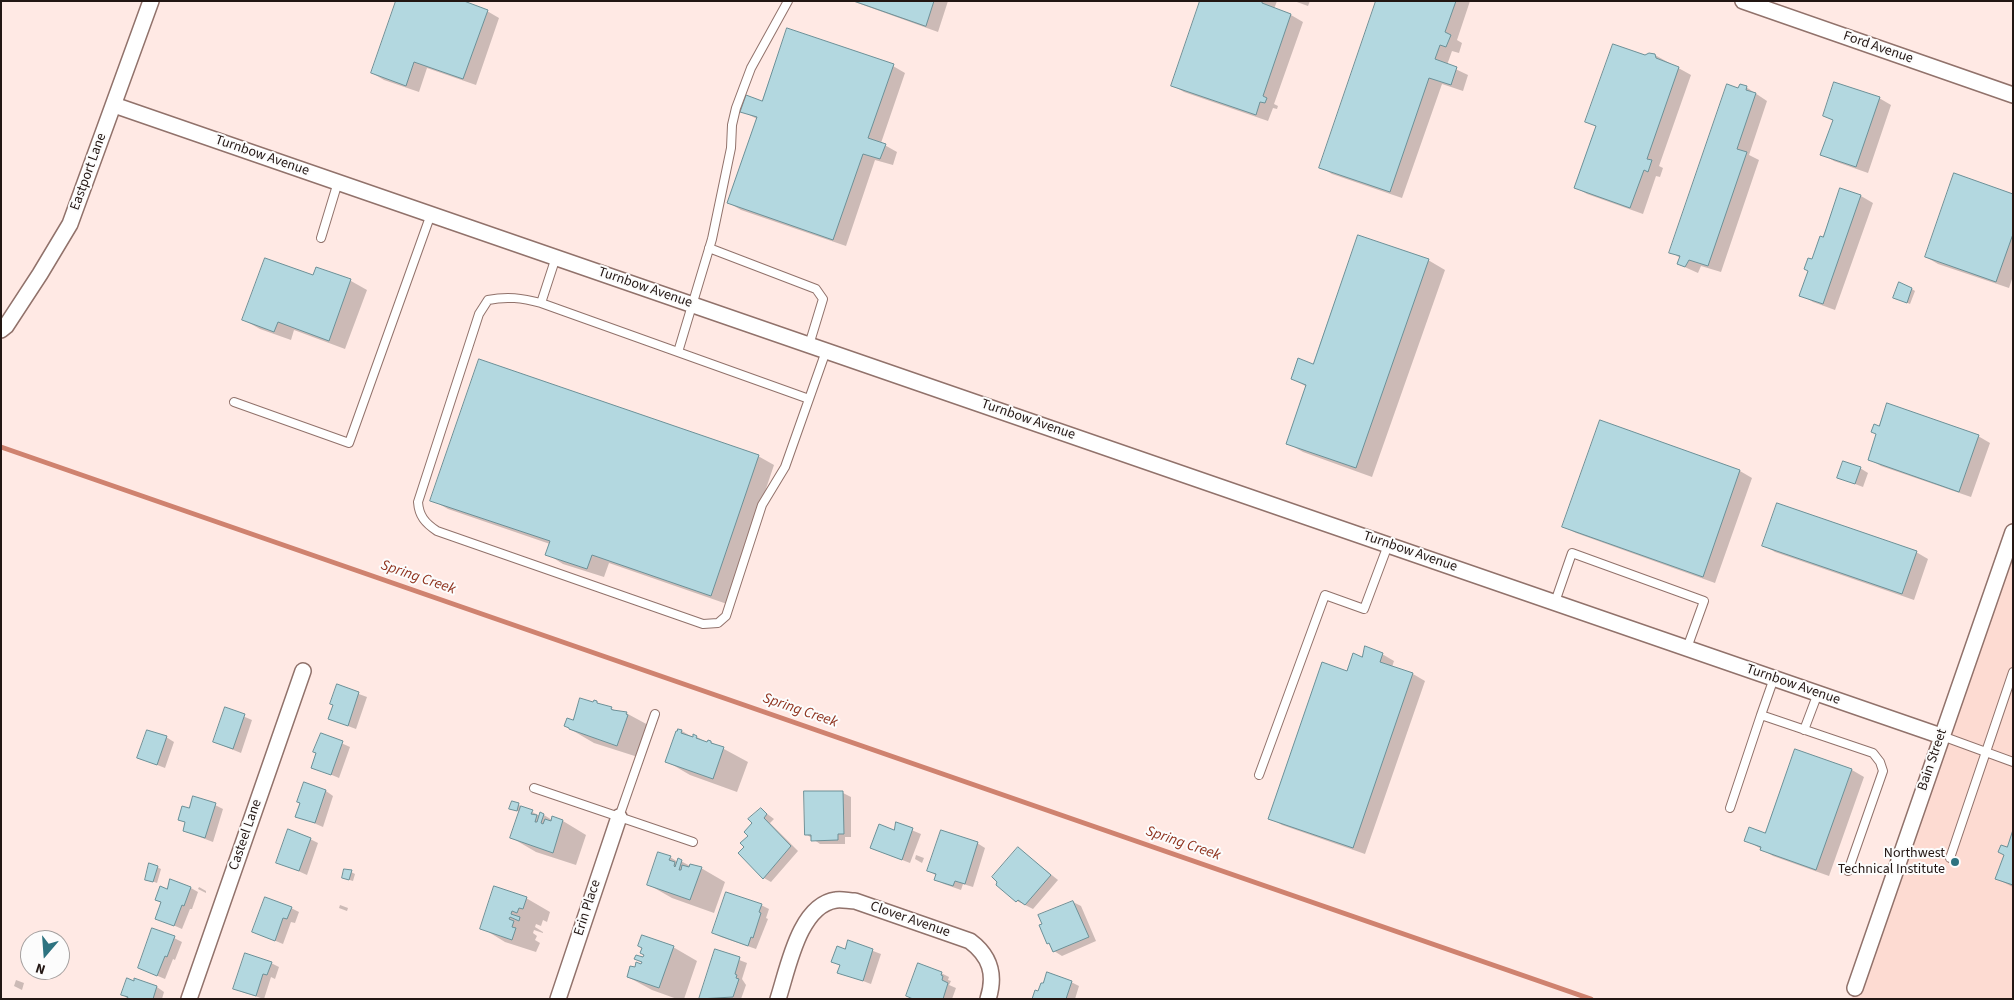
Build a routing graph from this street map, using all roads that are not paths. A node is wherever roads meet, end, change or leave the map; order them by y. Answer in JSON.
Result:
{"nodes":[{"id":1,"x":151,"y":1,"type":"edge"},
{"id":2,"x":788,"y":1,"type":"edge"},
{"id":3,"x":1743,"y":1,"type":"edge"},
{"id":4,"x":2013,"y":95,"type":"edge"},
{"id":5,"x":114,"y":105,"type":"junction"},
{"id":6,"x":338,"y":182,"type":"junction"},
{"id":7,"x":431,"y":214,"type":"junction"},
{"id":8,"x":321,"y":238,"type":"dead end"},
{"id":9,"x":709,"y":248,"type":"junction"},
{"id":10,"x":556,"y":257,"type":"junction"},
{"id":11,"x":541,"y":303,"type":"junction"},
{"id":12,"x":693,"y":304,"type":"junction"},
{"id":13,"x":1,"y":330,"type":"edge"},
{"id":14,"x":809,"y":344,"type":"junction"},
{"id":15,"x":826,"y":350,"type":"junction"},
{"id":16,"x":678,"y":352,"type":"junction"},
{"id":17,"x":809,"y":399,"type":"junction"},
{"id":18,"x":234,"y":402,"type":"dead end"},
{"id":19,"x":2013,"y":532,"type":"edge"},
{"id":20,"x":1388,"y":545,"type":"junction"},
{"id":21,"x":1555,"y":602,"type":"junction"},
{"id":22,"x":1687,"y":648,"type":"junction"},
{"id":23,"x":303,"y":671,"type":"dead end"},
{"id":24,"x":2013,"y":672,"type":"edge"},
{"id":25,"x":1774,"y":678,"type":"junction"},
{"id":26,"x":1818,"y":693,"type":"junction"},
{"id":27,"x":655,"y":714,"type":"dead end"},
{"id":28,"x":1761,"y":716,"type":"junction"},
{"id":29,"x":1804,"y":730,"type":"junction"},
{"id":30,"x":1941,"y":736,"type":"junction"},
{"id":31,"x":1985,"y":752,"type":"junction"},
{"id":32,"x":2013,"y":762,"type":"edge"},
{"id":33,"x":1259,"y":775,"type":"dead end"},
{"id":34,"x":534,"y":788,"type":"dead end"},
{"id":35,"x":1730,"y":808,"type":"dead end"},
{"id":36,"x":619,"y":816,"type":"junction"},
{"id":37,"x":693,"y":842,"type":"dead end"},
{"id":38,"x":1950,"y":858,"type":"dead end"},
{"id":39,"x":1848,"y":871,"type":"dead end"},
{"id":40,"x":1855,"y":988,"type":"dead end"},
{"id":41,"x":189,"y":999,"type":"edge"},
{"id":42,"x":558,"y":999,"type":"edge"},
{"id":43,"x":778,"y":999,"type":"edge"},
{"id":44,"x":988,"y":999,"type":"edge"}],
"edges":[{"from":1,"to":5,"type":"street","name":"Eastport Lane"},
{"from":2,"to":9,"type":"lane"},
{"from":3,"to":4,"type":"street","name":"Ford Avenue"},
{"from":5,"to":6,"type":"street","name":"Turnbow Avenue"},
{"from":5,"to":13,"type":"street","name":"Eastport Lane"},
{"from":6,"to":7,"type":"street","name":"Turnbow Avenue"},
{"from":6,"to":8,"type":"lane"},
{"from":7,"to":10,"type":"street","name":"Turnbow Avenue"},
{"from":7,"to":18,"type":"lane"},
{"from":9,"to":12,"type":"lane"},
{"from":9,"to":14,"type":"lane"},
{"from":10,"to":11,"type":"lane"},
{"from":10,"to":12,"type":"street","name":"Turnbow Avenue"},
{"from":11,"to":16,"type":"lane"},
{"from":11,"to":17,"type":"lane"},
{"from":12,"to":14,"type":"street","name":"Turnbow Avenue"},
{"from":12,"to":16,"type":"lane"},
{"from":14,"to":15,"type":"street","name":"Turnbow Avenue"},
{"from":15,"to":17,"type":"lane"},
{"from":15,"to":20,"type":"street","name":"Turnbow Avenue"},
{"from":16,"to":17,"type":"lane"},
{"from":19,"to":30,"type":"street","name":"Bain Street"},
{"from":20,"to":21,"type":"street","name":"Turnbow Avenue"},
{"from":20,"to":33,"type":"lane"},
{"from":21,"to":22,"type":"street","name":"Turnbow Avenue"},
{"from":21,"to":22,"type":"lane"},
{"from":22,"to":25,"type":"street","name":"Turnbow Avenue"},
{"from":23,"to":41,"type":"street","name":"Casteel Lane"},
{"from":24,"to":31,"type":"lane"},
{"from":25,"to":26,"type":"street","name":"Turnbow Avenue"},
{"from":25,"to":28,"type":"lane"},
{"from":26,"to":29,"type":"lane"},
{"from":26,"to":30,"type":"street","name":"Turnbow Avenue"},
{"from":27,"to":36,"type":"lane"},
{"from":28,"to":29,"type":"lane"},
{"from":28,"to":35,"type":"lane"},
{"from":29,"to":39,"type":"lane"},
{"from":30,"to":31,"type":"lane"},
{"from":30,"to":40,"type":"street","name":"Bain Street"},
{"from":31,"to":32,"type":"lane"},
{"from":31,"to":38,"type":"lane"},
{"from":34,"to":36,"type":"lane"},
{"from":36,"to":37,"type":"lane"},
{"from":36,"to":42,"type":"street","name":"Erin Place"},
{"from":43,"to":44,"type":"street","name":"Clover Avenue"}]}
